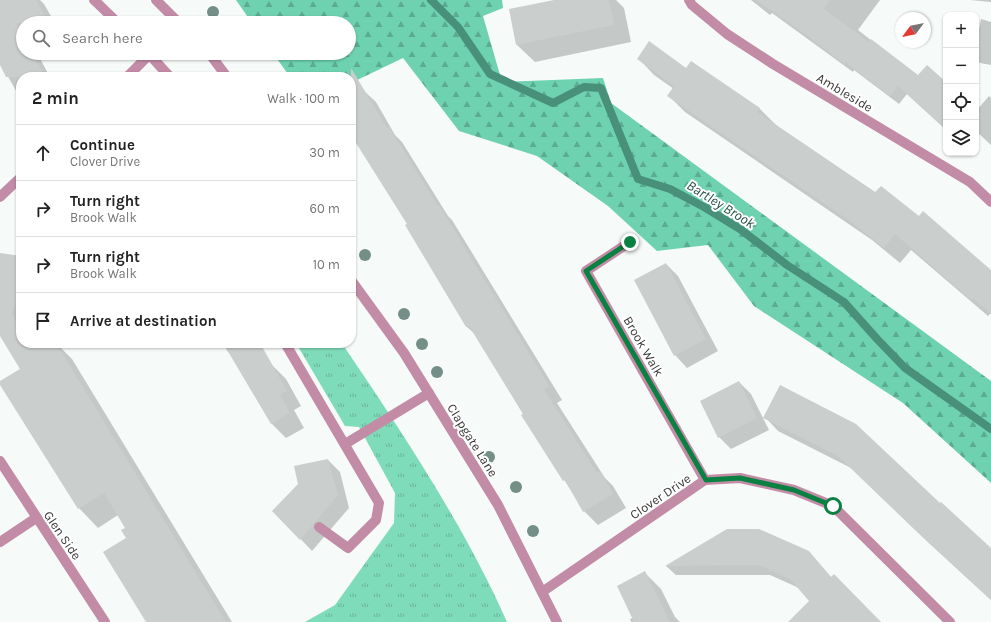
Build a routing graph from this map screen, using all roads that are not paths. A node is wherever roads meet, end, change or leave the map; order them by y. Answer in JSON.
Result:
{"nodes":[{"id":1,"x":94,"y":0,"type":"edge"},
{"id":2,"x":156,"y":0,"type":"edge"},
{"id":3,"x":689,"y":0,"type":"edge"},
{"id":4,"x":111,"y":16,"type":"edge"},
{"id":5,"x":171,"y":16,"type":"edge"},
{"id":6,"x":143,"y":60,"type":"edge"},
{"id":7,"x":154,"y":60,"type":"edge"},
{"id":8,"x":214,"y":60,"type":"edge"},
{"id":9,"x":131,"y":72,"type":"edge"},
{"id":10,"x":165,"y":72,"type":"edge"},
{"id":11,"x":223,"y":72,"type":"edge"},
{"id":12,"x":16,"y":182,"type":"edge"},
{"id":13,"x":0,"y":197,"type":"edge"},
{"id":14,"x":991,"y":202,"type":"edge"},
{"id":15,"x":630,"y":242,"type":"dead end"},
{"id":16,"x":356,"y":287,"type":"edge"},
{"id":17,"x":288,"y":348,"type":"edge"},
{"id":18,"x":429,"y":393,"type":"junction"},
{"id":19,"x":345,"y":444,"type":"junction"},
{"id":20,"x":0,"y":461,"type":"edge"},
{"id":21,"x":706,"y":480,"type":"junction"},
{"id":22,"x":36,"y":518,"type":"junction"},
{"id":23,"x":319,"y":527,"type":"dead end"},
{"id":24,"x":0,"y":542,"type":"edge"},
{"id":25,"x":542,"y":592,"type":"junction"},
{"id":26,"x":105,"y":622,"type":"edge"},
{"id":27,"x":557,"y":622,"type":"edge"},
{"id":28,"x":950,"y":622,"type":"edge"}],
"edges":[{"from":1,"to":4,"type":"street"},
{"from":2,"to":5,"type":"street"},
{"from":3,"to":14,"type":"street","name":"Ambleside"},
{"from":6,"to":9,"type":"street"},
{"from":7,"to":10,"type":"street"},
{"from":8,"to":11,"type":"street"},
{"from":12,"to":13,"type":"street"},
{"from":15,"to":21,"type":"street","name":"Brook Walk"},
{"from":16,"to":18,"type":"street","name":"Clapgate Lane"},
{"from":17,"to":19,"type":"street"},
{"from":18,"to":19,"type":"street"},
{"from":18,"to":25,"type":"street","name":"Clapgate Lane"},
{"from":19,"to":23,"type":"street"},
{"from":20,"to":22,"type":"street","name":"Glen Side"},
{"from":21,"to":25,"type":"street","name":"Clover Drive"},
{"from":21,"to":28,"type":"street","name":"Clover Drive"},
{"from":22,"to":24,"type":"street"},
{"from":22,"to":26,"type":"street","name":"Glen Side"},
{"from":25,"to":27,"type":"street","name":"Clapgate Lane"}]}
